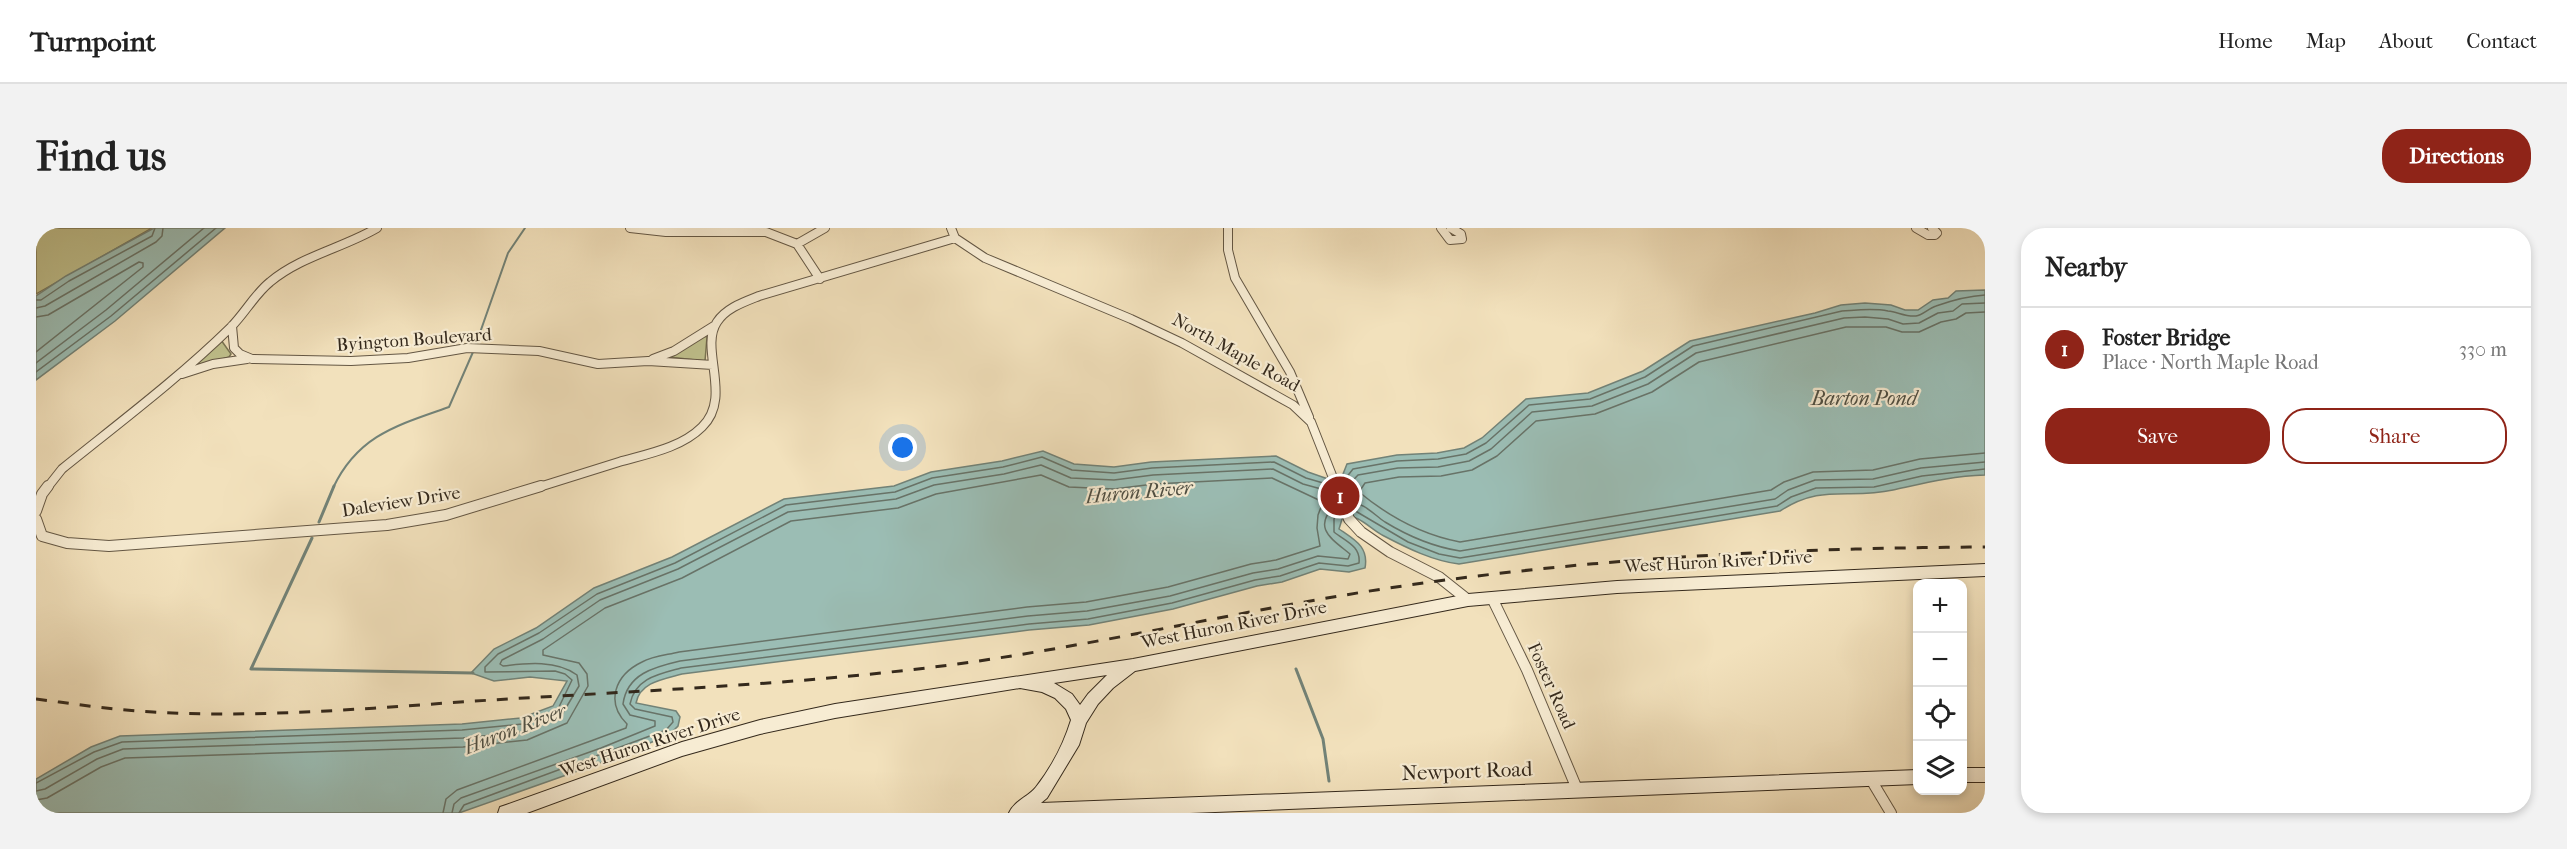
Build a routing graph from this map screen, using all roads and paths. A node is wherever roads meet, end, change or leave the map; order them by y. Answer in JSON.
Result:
{"nodes":[{"id":1,"x":377,"y":228,"type":"edge"},
{"id":2,"x":630,"y":228,"type":"edge"},
{"id":3,"x":825,"y":228,"type":"edge"},
{"id":4,"x":951,"y":228,"type":"edge"},
{"id":5,"x":1228,"y":228,"type":"edge"},
{"id":6,"x":1441,"y":228,"type":"edge"},
{"id":7,"x":1451,"y":228,"type":"edge"},
{"id":8,"x":1916,"y":228,"type":"edge"},
{"id":9,"x":1932,"y":228,"type":"edge"},
{"id":10,"x":955,"y":238,"type":"junction"},
{"id":11,"x":797,"y":244,"type":"junction"},
{"id":12,"x":820,"y":279,"type":"junction"},
{"id":13,"x":232,"y":326,"type":"junction"},
{"id":14,"x":714,"y":326,"type":"junction"},
{"id":15,"x":252,"y":359,"type":"junction"},
{"id":16,"x":648,"y":361,"type":"junction"},
{"id":17,"x":713,"y":365,"type":"junction"},
{"id":18,"x":176,"y":376,"type":"junction"},
{"id":19,"x":1311,"y":422,"type":"junction"},
{"id":20,"x":36,"y":511,"type":"edge"},
{"id":21,"x":36,"y":519,"type":"edge"},
{"id":22,"x":1985,"y":570,"type":"edge"},
{"id":23,"x":1492,"y":597,"type":"junction"},
{"id":24,"x":1468,"y":600,"type":"junction"},
{"id":25,"x":1134,"y":665,"type":"junction"},
{"id":26,"x":1020,"y":681,"type":"junction"},
{"id":27,"x":1079,"y":720,"type":"junction"},
{"id":28,"x":1985,"y":775,"type":"edge"},
{"id":29,"x":1967,"y":776,"type":"edge"},
{"id":30,"x":1913,"y":777,"type":"edge"},
{"id":31,"x":1870,"y":778,"type":"junction"},
{"id":32,"x":1577,"y":789,"type":"junction"},
{"id":33,"x":507,"y":813,"type":"edge"},
{"id":34,"x":1017,"y":813,"type":"edge"},
{"id":35,"x":1891,"y":813,"type":"edge"}],
"edges":[{"from":1,"to":13,"type":"street"},
{"from":2,"to":11,"type":"street"},
{"from":3,"to":11,"type":"street"},
{"from":4,"to":10,"type":"street"},
{"from":5,"to":19,"type":"street"},
{"from":6,"to":7,"type":"street"},
{"from":8,"to":9,"type":"street"},
{"from":10,"to":12,"type":"street","name":"Byington Boulevard"},
{"from":10,"to":19,"type":"street","name":"North Maple Road"},
{"from":11,"to":12,"type":"street"},
{"from":12,"to":14,"type":"street","name":"Byington Boulevard"},
{"from":13,"to":15,"type":"street"},
{"from":13,"to":18,"type":"street"},
{"from":14,"to":16,"type":"street","name":"Byington Boulevard"},
{"from":14,"to":17,"type":"street"},
{"from":15,"to":16,"type":"street","name":"Byington Boulevard"},
{"from":15,"to":18,"type":"street","name":"Byington Boulevard"},
{"from":16,"to":17,"type":"street","name":"Byington Boulevard"},
{"from":17,"to":21,"type":"street","name":"Daleview Drive"},
{"from":18,"to":20,"type":"street"},
{"from":19,"to":24,"type":"street","name":"North Maple Road"},
{"from":22,"to":23,"type":"street","name":"West Huron River Drive"},
{"from":23,"to":24,"type":"street","name":"West Huron River Drive"},
{"from":23,"to":32,"type":"street","name":"Foster Road"},
{"from":24,"to":25,"type":"street","name":"West Huron River Drive"},
{"from":25,"to":26,"type":"street","name":"West Huron River Drive"},
{"from":25,"to":27,"type":"street"},
{"from":26,"to":27,"type":"street"},
{"from":26,"to":33,"type":"street","name":"West Huron River Drive"},
{"from":27,"to":34,"type":"street"},
{"from":28,"to":29,"type":"street"},
{"from":30,"to":31,"type":"street","name":"Newport Road"},
{"from":31,"to":32,"type":"street","name":"Newport Road"},
{"from":31,"to":35,"type":"street"},
{"from":32,"to":34,"type":"street","name":"Newport Road"}]}
